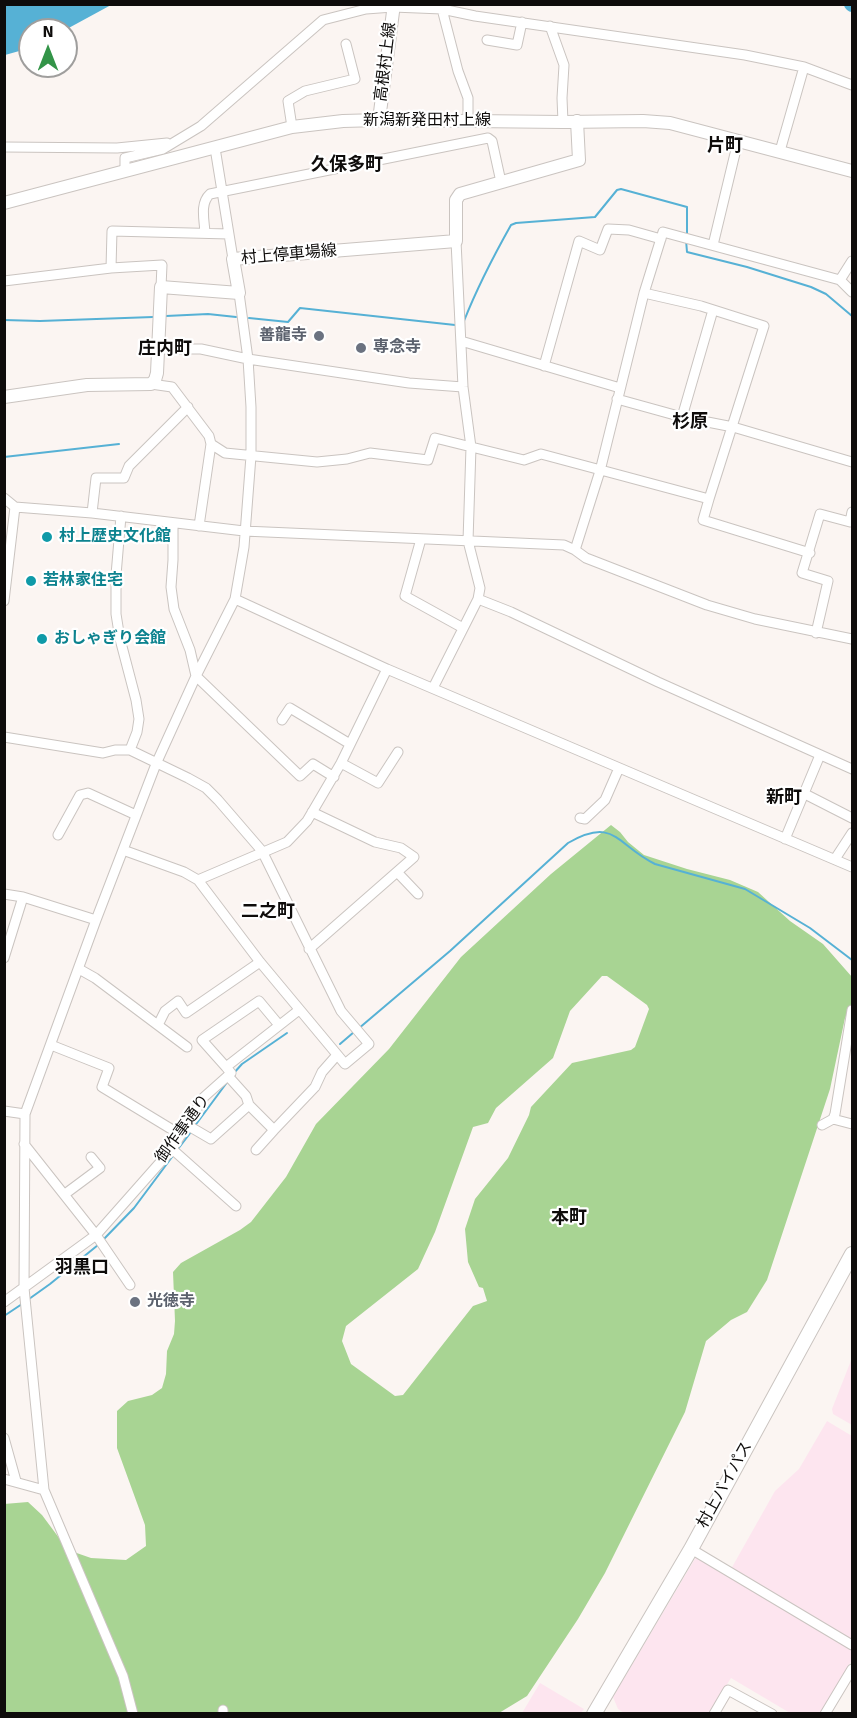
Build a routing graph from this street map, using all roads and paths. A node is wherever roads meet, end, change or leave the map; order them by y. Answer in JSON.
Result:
{"nodes":[{"id":1,"x":394,"y":6,"type":"edge"},
{"id":2,"x":442,"y":9,"type":"junction"},
{"id":3,"x":522,"y":22,"type":"junction"},
{"id":4,"x":550,"y":26,"type":"junction"},
{"id":5,"x":487,"y":40,"type":"dead end"},
{"id":6,"x":346,"y":44,"type":"dead end"},
{"id":7,"x":804,"y":67,"type":"junction"},
{"id":8,"x":852,"y":85,"type":"edge"},
{"id":9,"x":379,"y":120,"type":"junction"},
{"id":10,"x":471,"y":121,"type":"junction"},
{"id":11,"x":563,"y":122,"type":"junction"},
{"id":12,"x":577,"y":122,"type":"junction"},
{"id":13,"x":292,"y":127,"type":"junction"},
{"id":14,"x":478,"y":141,"type":"junction"},
{"id":15,"x":738,"y":141,"type":"junction"},
{"id":16,"x":171,"y":142,"type":"junction"},
{"id":17,"x":4,"y":147,"type":"edge"},
{"id":18,"x":215,"y":148,"type":"junction"},
{"id":19,"x":780,"y":151,"type":"junction"},
{"id":20,"x":125,"y":170,"type":"junction"},
{"id":21,"x":852,"y":171,"type":"edge"},
{"id":22,"x":501,"y":182,"type":"junction"},
{"id":23,"x":222,"y":192,"type":"junction"},
{"id":24,"x":4,"y":203,"type":"edge"},
{"id":25,"x":205,"y":232,"type":"junction"},
{"id":26,"x":229,"y":234,"type":"junction"},
{"id":27,"x":661,"y":239,"type":"junction"},
{"id":28,"x":456,"y":241,"type":"junction"},
{"id":29,"x":713,"y":244,"type":"junction"},
{"id":30,"x":234,"y":259,"type":"junction"},
{"id":31,"x":852,"y":261,"type":"edge"},
{"id":32,"x":111,"y":268,"type":"junction"},
{"id":33,"x":840,"y":280,"type":"junction"},
{"id":34,"x":4,"y":281,"type":"edge"},
{"id":35,"x":161,"y":286,"type":"junction"},
{"id":36,"x":644,"y":292,"type":"junction"},
{"id":37,"x":852,"y":292,"type":"edge"},
{"id":38,"x":239,"y":293,"type":"junction"},
{"id":39,"x":713,"y":310,"type":"junction"},
{"id":40,"x":461,"y":341,"type":"junction"},
{"id":41,"x":157,"y":349,"type":"junction"},
{"id":42,"x":248,"y":359,"type":"junction"},
{"id":43,"x":544,"y":366,"type":"junction"},
{"id":44,"x":151,"y":384,"type":"junction"},
{"id":45,"x":463,"y":387,"type":"junction"},
{"id":46,"x":620,"y":388,"type":"junction"},
{"id":47,"x":4,"y":397,"type":"edge"},
{"id":48,"x":617,"y":399,"type":"junction"},
{"id":49,"x":188,"y":406,"type":"junction"},
{"id":50,"x":682,"y":417,"type":"junction"},
{"id":51,"x":733,"y":427,"type":"junction"},
{"id":52,"x":211,"y":444,"type":"junction"},
{"id":53,"x":471,"y":447,"type":"junction"},
{"id":54,"x":251,"y":456,"type":"junction"},
{"id":55,"x":852,"y":462,"type":"edge"},
{"id":56,"x":600,"y":471,"type":"junction"},
{"id":57,"x":4,"y":498,"type":"edge"},
{"id":58,"x":709,"y":499,"type":"junction"},
{"id":59,"x":15,"y":507,"type":"junction"},
{"id":60,"x":92,"y":513,"type":"junction"},
{"id":61,"x":121,"y":516,"type":"junction"},
{"id":62,"x":852,"y":517,"type":"edge"},
{"id":63,"x":173,"y":523,"type":"junction"},
{"id":64,"x":199,"y":526,"type":"junction"},
{"id":65,"x":244,"y":531,"type":"junction"},
{"id":66,"x":421,"y":539,"type":"junction"},
{"id":67,"x":468,"y":541,"type":"junction"},
{"id":68,"x":575,"y":550,"type":"junction"},
{"id":69,"x":810,"y":553,"type":"junction"},
{"id":70,"x":235,"y":599,"type":"junction"},
{"id":71,"x":478,"y":599,"type":"junction"},
{"id":72,"x":4,"y":601,"type":"edge"},
{"id":73,"x":463,"y":628,"type":"junction"},
{"id":74,"x":816,"y":633,"type":"junction"},
{"id":75,"x":852,"y":639,"type":"edge"},
{"id":76,"x":387,"y":669,"type":"junction"},
{"id":77,"x":196,"y":676,"type":"junction"},
{"id":78,"x":433,"y":688,"type":"junction"},
{"id":79,"x":282,"y":720,"type":"dead end"},
{"id":80,"x":4,"y":737,"type":"edge"},
{"id":81,"x":350,"y":744,"type":"junction"},
{"id":82,"x":130,"y":750,"type":"junction"},
{"id":83,"x":398,"y":752,"type":"dead end"},
{"id":84,"x":820,"y":755,"type":"junction"},
{"id":85,"x":341,"y":763,"type":"junction"},
{"id":86,"x":156,"y":764,"type":"junction"},
{"id":87,"x":619,"y":768,"type":"junction"},
{"id":88,"x":852,"y":769,"type":"edge"},
{"id":89,"x":334,"y":777,"type":"junction"},
{"id":90,"x":803,"y":793,"type":"junction"},
{"id":91,"x":312,"y":812,"type":"junction"},
{"id":92,"x":136,"y":815,"type":"junction"},
{"id":93,"x":580,"y":818,"type":"dead end"},
{"id":94,"x":852,"y":818,"type":"edge"},
{"id":95,"x":852,"y":833,"type":"edge"},
{"id":96,"x":58,"y":835,"type":"dead end"},
{"id":97,"x":785,"y":839,"type":"junction"},
{"id":98,"x":123,"y":850,"type":"junction"},
{"id":99,"x":262,"y":851,"type":"junction"},
{"id":100,"x":835,"y":859,"type":"junction"},
{"id":101,"x":852,"y":867,"type":"edge"},
{"id":102,"x":397,"y":872,"type":"junction"},
{"id":103,"x":198,"y":880,"type":"junction"},
{"id":104,"x":4,"y":894,"type":"edge"},
{"id":105,"x":418,"y":894,"type":"dead end"},
{"id":106,"x":23,"y":897,"type":"junction"},
{"id":107,"x":96,"y":920,"type":"junction"},
{"id":108,"x":309,"y":949,"type":"junction"},
{"id":109,"x":4,"y":958,"type":"edge"},
{"id":110,"x":260,"y":962,"type":"junction"},
{"id":111,"x":79,"y":969,"type":"junction"},
{"id":112,"x":852,"y":1010,"type":"edge"},
{"id":113,"x":299,"y":1011,"type":"junction"},
{"id":114,"x":158,"y":1026,"type":"junction"},
{"id":115,"x":279,"y":1026,"type":"junction"},
{"id":116,"x":51,"y":1045,"type":"junction"},
{"id":117,"x":187,"y":1047,"type":"dead end"},
{"id":118,"x":337,"y":1055,"type":"junction"},
{"id":119,"x":227,"y":1071,"type":"junction"},
{"id":120,"x":249,"y":1105,"type":"junction"},
{"id":121,"x":4,"y":1111,"type":"edge"},
{"id":122,"x":25,"y":1114,"type":"junction"},
{"id":123,"x":833,"y":1119,"type":"junction"},
{"id":124,"x":852,"y":1124,"type":"edge"},
{"id":125,"x":187,"y":1125,"type":"junction"},
{"id":126,"x":822,"y":1125,"type":"dead end"},
{"id":127,"x":274,"y":1130,"type":"junction"},
{"id":128,"x":181,"y":1135,"type":"junction"},
{"id":129,"x":24,"y":1144,"type":"junction"},
{"id":130,"x":172,"y":1149,"type":"junction"},
{"id":131,"x":256,"y":1150,"type":"dead end"},
{"id":132,"x":91,"y":1157,"type":"dead end"},
{"id":133,"x":65,"y":1194,"type":"junction"},
{"id":134,"x":236,"y":1206,"type":"dead end"},
{"id":135,"x":96,"y":1235,"type":"junction"},
{"id":136,"x":852,"y":1254,"type":"edge"},
{"id":137,"x":130,"y":1285,"type":"dead end"},
{"id":138,"x":24,"y":1288,"type":"junction"},
{"id":139,"x":4,"y":1302,"type":"edge"},
{"id":140,"x":4,"y":1438,"type":"edge"},
{"id":141,"x":4,"y":1479,"type":"edge"},
{"id":142,"x":16,"y":1481,"type":"junction"},
{"id":143,"x":44,"y":1490,"type":"junction"},
{"id":144,"x":690,"y":1548,"type":"junction"},
{"id":145,"x":852,"y":1646,"type":"edge"},
{"id":146,"x":852,"y":1669,"type":"edge"},
{"id":147,"x":132,"y":1713,"type":"edge"},
{"id":148,"x":596,"y":1713,"type":"edge"},
{"id":149,"x":714,"y":1713,"type":"edge"},
{"id":150,"x":772,"y":1713,"type":"edge"},
{"id":151,"x":825,"y":1713,"type":"edge"}],
"edges":[{"from":1,"to":2,"type":"street"},
{"from":1,"to":9,"type":"main road","name":"高根村上線"},
{"from":1,"to":16,"type":"street"},
{"from":2,"to":3,"type":"street"},
{"from":2,"to":10,"type":"street"},
{"from":3,"to":4,"type":"street"},
{"from":3,"to":5,"type":"street"},
{"from":4,"to":7,"type":"street"},
{"from":4,"to":11,"type":"street"},
{"from":6,"to":13,"type":"street"},
{"from":7,"to":8,"type":"street"},
{"from":7,"to":19,"type":"street"},
{"from":9,"to":10,"type":"main road","name":"新潟新発田村上線"},
{"from":9,"to":13,"type":"main road","name":"新潟新発田村上線"},
{"from":10,"to":11,"type":"main road","name":"新潟新発田村上線"},
{"from":10,"to":14,"type":"street"},
{"from":11,"to":12,"type":"main road","name":"新潟新発田村上線"},
{"from":12,"to":15,"type":"main road","name":"新潟新発田村上線"},
{"from":12,"to":22,"type":"main road"},
{"from":13,"to":18,"type":"main road","name":"新潟新発田村上線"},
{"from":14,"to":22,"type":"street"},
{"from":14,"to":23,"type":"street"},
{"from":15,"to":19,"type":"main road","name":"新潟新発田村上線"},
{"from":15,"to":29,"type":"street"},
{"from":16,"to":17,"type":"street"},
{"from":16,"to":20,"type":"street"},
{"from":18,"to":20,"type":"main road","name":"新潟新発田村上線"},
{"from":18,"to":23,"type":"street"},
{"from":19,"to":21,"type":"main road","name":"新潟新発田村上線"},
{"from":20,"to":24,"type":"main road","name":"新潟新発田村上線"},
{"from":22,"to":28,"type":"main road"},
{"from":23,"to":25,"type":"street"},
{"from":23,"to":26,"type":"street"},
{"from":25,"to":26,"type":"street"},
{"from":25,"to":32,"type":"street"},
{"from":26,"to":30,"type":"street"},
{"from":27,"to":29,"type":"street"},
{"from":27,"to":36,"type":"street"},
{"from":27,"to":43,"type":"street"},
{"from":28,"to":30,"type":"main road","name":"村上停車場線"},
{"from":28,"to":40,"type":"street"},
{"from":29,"to":33,"type":"street"},
{"from":30,"to":38,"type":"main road","name":"村上停車場線"},
{"from":31,"to":33,"type":"street"},
{"from":32,"to":34,"type":"street"},
{"from":32,"to":35,"type":"street"},
{"from":33,"to":37,"type":"street"},
{"from":35,"to":38,"type":"main road","name":"村上停車場線"},
{"from":35,"to":41,"type":"main road"},
{"from":36,"to":39,"type":"street"},
{"from":36,"to":46,"type":"street"},
{"from":38,"to":42,"type":"street"},
{"from":39,"to":50,"type":"street"},
{"from":39,"to":51,"type":"street"},
{"from":40,"to":43,"type":"street"},
{"from":40,"to":45,"type":"street"},
{"from":41,"to":42,"type":"street"},
{"from":41,"to":44,"type":"main road"},
{"from":42,"to":45,"type":"street"},
{"from":42,"to":54,"type":"street"},
{"from":43,"to":46,"type":"street"},
{"from":44,"to":47,"type":"main road"},
{"from":44,"to":49,"type":"street"},
{"from":45,"to":53,"type":"street"},
{"from":46,"to":48,"type":"street"},
{"from":48,"to":50,"type":"street"},
{"from":48,"to":56,"type":"street"},
{"from":49,"to":52,"type":"street"},
{"from":49,"to":60,"type":"street"},
{"from":50,"to":51,"type":"street"},
{"from":51,"to":55,"type":"street"},
{"from":51,"to":58,"type":"street"},
{"from":52,"to":54,"type":"street"},
{"from":52,"to":64,"type":"street"},
{"from":53,"to":54,"type":"street"},
{"from":53,"to":56,"type":"street"},
{"from":53,"to":67,"type":"street"},
{"from":54,"to":65,"type":"street"},
{"from":56,"to":58,"type":"street"},
{"from":56,"to":68,"type":"street"},
{"from":57,"to":59,"type":"street"},
{"from":58,"to":69,"type":"street"},
{"from":59,"to":60,"type":"street"},
{"from":59,"to":72,"type":"street"},
{"from":60,"to":61,"type":"street"},
{"from":61,"to":63,"type":"street"},
{"from":61,"to":82,"type":"street"},
{"from":62,"to":69,"type":"street"},
{"from":63,"to":64,"type":"street"},
{"from":63,"to":77,"type":"street"},
{"from":64,"to":65,"type":"street"},
{"from":65,"to":66,"type":"street"},
{"from":65,"to":70,"type":"street"},
{"from":66,"to":67,"type":"street"},
{"from":66,"to":73,"type":"street"},
{"from":67,"to":68,"type":"street"},
{"from":67,"to":71,"type":"street"},
{"from":68,"to":74,"type":"street"},
{"from":69,"to":74,"type":"street"},
{"from":70,"to":76,"type":"street"},
{"from":70,"to":77,"type":"street"},
{"from":71,"to":73,"type":"street"},
{"from":71,"to":84,"type":"street"},
{"from":73,"to":78,"type":"street"},
{"from":74,"to":75,"type":"street"},
{"from":76,"to":78,"type":"street"},
{"from":76,"to":81,"type":"street"},
{"from":77,"to":86,"type":"street"},
{"from":77,"to":89,"type":"street"},
{"from":78,"to":87,"type":"street"},
{"from":79,"to":81,"type":"street"},
{"from":80,"to":82,"type":"street"},
{"from":81,"to":85,"type":"street"},
{"from":82,"to":86,"type":"street"},
{"from":83,"to":85,"type":"street"},
{"from":84,"to":88,"type":"street"},
{"from":84,"to":90,"type":"street"},
{"from":85,"to":89,"type":"street"},
{"from":86,"to":92,"type":"street"},
{"from":86,"to":99,"type":"street"},
{"from":87,"to":93,"type":"street"},
{"from":87,"to":97,"type":"street"},
{"from":89,"to":91,"type":"street"},
{"from":90,"to":94,"type":"street"},
{"from":90,"to":97,"type":"street"},
{"from":91,"to":99,"type":"street"},
{"from":91,"to":102,"type":"street"},
{"from":92,"to":96,"type":"street"},
{"from":92,"to":98,"type":"street"},
{"from":95,"to":100,"type":"street"},
{"from":97,"to":100,"type":"street"},
{"from":98,"to":103,"type":"street"},
{"from":98,"to":107,"type":"street"},
{"from":99,"to":103,"type":"street"},
{"from":99,"to":108,"type":"street"},
{"from":100,"to":101,"type":"street"},
{"from":102,"to":105,"type":"street"},
{"from":102,"to":108,"type":"street"},
{"from":103,"to":110,"type":"street"},
{"from":104,"to":106,"type":"street"},
{"from":106,"to":107,"type":"street"},
{"from":106,"to":109,"type":"street"},
{"from":107,"to":111,"type":"street"},
{"from":108,"to":118,"type":"street"},
{"from":110,"to":113,"type":"street"},
{"from":110,"to":114,"type":"street"},
{"from":111,"to":114,"type":"street"},
{"from":111,"to":116,"type":"street"},
{"from":112,"to":123,"type":"street"},
{"from":113,"to":115,"type":"street","name":"御作事通り"},
{"from":113,"to":118,"type":"street"},
{"from":114,"to":117,"type":"street"},
{"from":115,"to":119,"type":"street","name":"御作事通り"},
{"from":115,"to":119,"type":"street"},
{"from":116,"to":122,"type":"street"},
{"from":116,"to":128,"type":"street"},
{"from":118,"to":127,"type":"street"},
{"from":119,"to":120,"type":"street"},
{"from":119,"to":125,"type":"street","name":"御作事通り"},
{"from":120,"to":125,"type":"street"},
{"from":120,"to":127,"type":"street"},
{"from":121,"to":122,"type":"street"},
{"from":122,"to":129,"type":"street"},
{"from":123,"to":124,"type":"street"},
{"from":123,"to":126,"type":"street"},
{"from":125,"to":128,"type":"street","name":"御作事通り"},
{"from":127,"to":131,"type":"street"},
{"from":128,"to":130,"type":"street","name":"御作事通り"},
{"from":129,"to":133,"type":"street"},
{"from":129,"to":138,"type":"street"},
{"from":130,"to":134,"type":"street"},
{"from":130,"to":135,"type":"street","name":"御作事通り"},
{"from":132,"to":133,"type":"street"},
{"from":133,"to":135,"type":"street"},
{"from":135,"to":137,"type":"street"},
{"from":135,"to":138,"type":"street","name":"御作事通り"},
{"from":136,"to":144,"type":"highway","name":"村上バイパス"},
{"from":138,"to":139,"type":"street","name":"御作事通り"},
{"from":138,"to":143,"type":"street"},
{"from":140,"to":142,"type":"street"},
{"from":141,"to":142,"type":"street"},
{"from":142,"to":143,"type":"street"},
{"from":143,"to":147,"type":"street"},
{"from":144,"to":145,"type":"street"},
{"from":144,"to":148,"type":"highway","name":"村上バイパス"},
{"from":146,"to":151,"type":"street"},
{"from":149,"to":150,"type":"street"}]}
